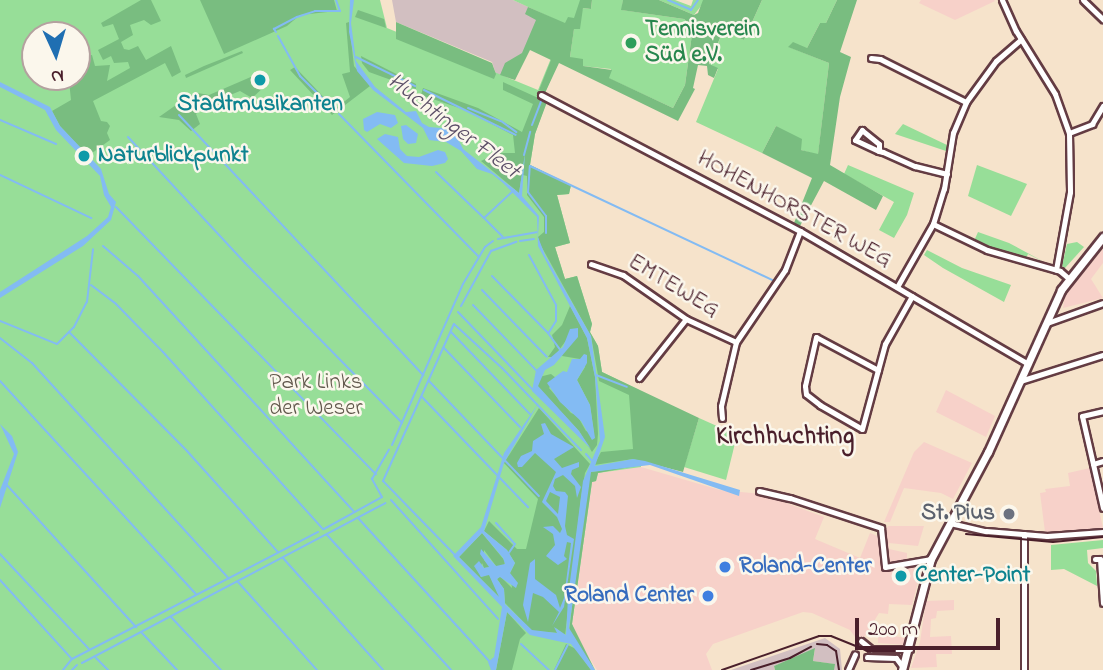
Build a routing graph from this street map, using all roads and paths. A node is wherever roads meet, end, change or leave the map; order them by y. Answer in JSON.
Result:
{"nodes":[{"id":1,"x":1002,"y":0,"type":"edge"},
{"id":2,"x":1083,"y":0,"type":"edge"},
{"id":3,"x":1103,"y":19,"type":"edge"},
{"id":4,"x":1021,"y":39,"type":"junction"},
{"id":5,"x":871,"y":58,"type":"dead end"},
{"id":6,"x":541,"y":94,"type":"dead end"},
{"id":7,"x":966,"y":102,"type":"junction"},
{"id":8,"x":1103,"y":106,"type":"edge"},
{"id":9,"x":1069,"y":133,"type":"junction"},
{"id":10,"x":879,"y":151,"type":"junction"},
{"id":11,"x":947,"y":174,"type":"junction"},
{"id":12,"x":933,"y":224,"type":"junction"},
{"id":13,"x":800,"y":231,"type":"junction"},
{"id":14,"x":1103,"y":237,"type":"edge"},
{"id":15,"x":591,"y":264,"type":"dead end"},
{"id":16,"x":1056,"y":270,"type":"junction"},
{"id":17,"x":1068,"y":278,"type":"junction"},
{"id":18,"x":897,"y":287,"type":"junction"},
{"id":19,"x":912,"y":296,"type":"junction"},
{"id":20,"x":1054,"y":303,"type":"junction"},
{"id":21,"x":1103,"y":303,"type":"edge"},
{"id":22,"x":1064,"y":315,"type":"junction"},
{"id":23,"x":686,"y":319,"type":"junction"},
{"id":24,"x":1044,"y":324,"type":"junction"},
{"id":25,"x":736,"y":342,"type":"junction"},
{"id":26,"x":1103,"y":355,"type":"edge"},
{"id":27,"x":1027,"y":363,"type":"junction"},
{"id":28,"x":878,"y":370,"type":"junction"},
{"id":29,"x":639,"y":378,"type":"dead end"},
{"id":30,"x":1020,"y":381,"type":"junction"},
{"id":31,"x":1103,"y":411,"type":"edge"},
{"id":32,"x":722,"y":418,"type":"dead end"},
{"id":33,"x":1103,"y":461,"type":"edge"},
{"id":34,"x":1093,"y":464,"type":"junction"},
{"id":35,"x":759,"y":491,"type":"dead end"},
{"id":36,"x":1103,"y":508,"type":"edge"},
{"id":37,"x":950,"y":523,"type":"junction"},
{"id":38,"x":1103,"y":532,"type":"edge"},
{"id":39,"x":1024,"y":534,"type":"junction"},
{"id":40,"x":931,"y":559,"type":"junction"},
{"id":41,"x":1095,"y":559,"type":"dead end"},
{"id":42,"x":1103,"y":603,"type":"edge"},
{"id":43,"x":861,"y":641,"type":"dead end"},
{"id":44,"x":910,"y":649,"type":"junction"},
{"id":45,"x":855,"y":654,"type":"dead end"},
{"id":46,"x":867,"y":657,"type":"dead end"},
{"id":47,"x":902,"y":669,"type":"edge"},
{"id":48,"x":848,"y":670,"type":"edge"},
{"id":49,"x":1024,"y":670,"type":"edge"}],
"edges":[{"from":1,"to":4,"type":"street"},
{"from":2,"to":3,"type":"street"},
{"from":4,"to":7,"type":"street"},
{"from":4,"to":9,"type":"street"},
{"from":5,"to":7,"type":"street"},
{"from":6,"to":13,"type":"street","name":"HOHENHORSTER WEG"},
{"from":7,"to":11,"type":"street"},
{"from":8,"to":9,"type":"street"},
{"from":9,"to":16,"type":"street"},
{"from":10,"to":10,"type":"street"},
{"from":10,"to":11,"type":"street"},
{"from":11,"to":12,"type":"street"},
{"from":12,"to":16,"type":"street"},
{"from":12,"to":18,"type":"street"},
{"from":13,"to":18,"type":"street","name":"HOHENHORSTER WEG"},
{"from":13,"to":25,"type":"street"},
{"from":14,"to":17,"type":"main road"},
{"from":15,"to":23,"type":"street","name":"EMTEWEG"},
{"from":16,"to":17,"type":"street"},
{"from":17,"to":20,"type":"main road"},
{"from":18,"to":19,"type":"street","name":"HOHENHORSTER WEG"},
{"from":19,"to":27,"type":"street","name":"HOHENHORSTER WEG"},
{"from":19,"to":28,"type":"street"},
{"from":20,"to":22,"type":"street"},
{"from":20,"to":24,"type":"main road"},
{"from":21,"to":22,"type":"street"},
{"from":22,"to":24,"type":"street"},
{"from":23,"to":25,"type":"street","name":"EMTEWEG"},
{"from":23,"to":29,"type":"street"},
{"from":24,"to":27,"type":"main road"},
{"from":25,"to":32,"type":"street"},
{"from":26,"to":30,"type":"street"},
{"from":27,"to":30,"type":"main road"},
{"from":28,"to":28,"type":"street"},
{"from":30,"to":37,"type":"main road"},
{"from":31,"to":34,"type":"street"},
{"from":33,"to":34,"type":"street"},
{"from":34,"to":36,"type":"street"},
{"from":35,"to":40,"type":"street"},
{"from":37,"to":39,"type":"street"},
{"from":37,"to":40,"type":"main road"},
{"from":38,"to":39,"type":"street"},
{"from":39,"to":49,"type":"street"},
{"from":40,"to":44,"type":"main road"},
{"from":41,"to":42,"type":"street"},
{"from":43,"to":44,"type":"street"},
{"from":44,"to":47,"type":"main road"},
{"from":45,"to":48,"type":"street"},
{"from":46,"to":47,"type":"street"}]}
